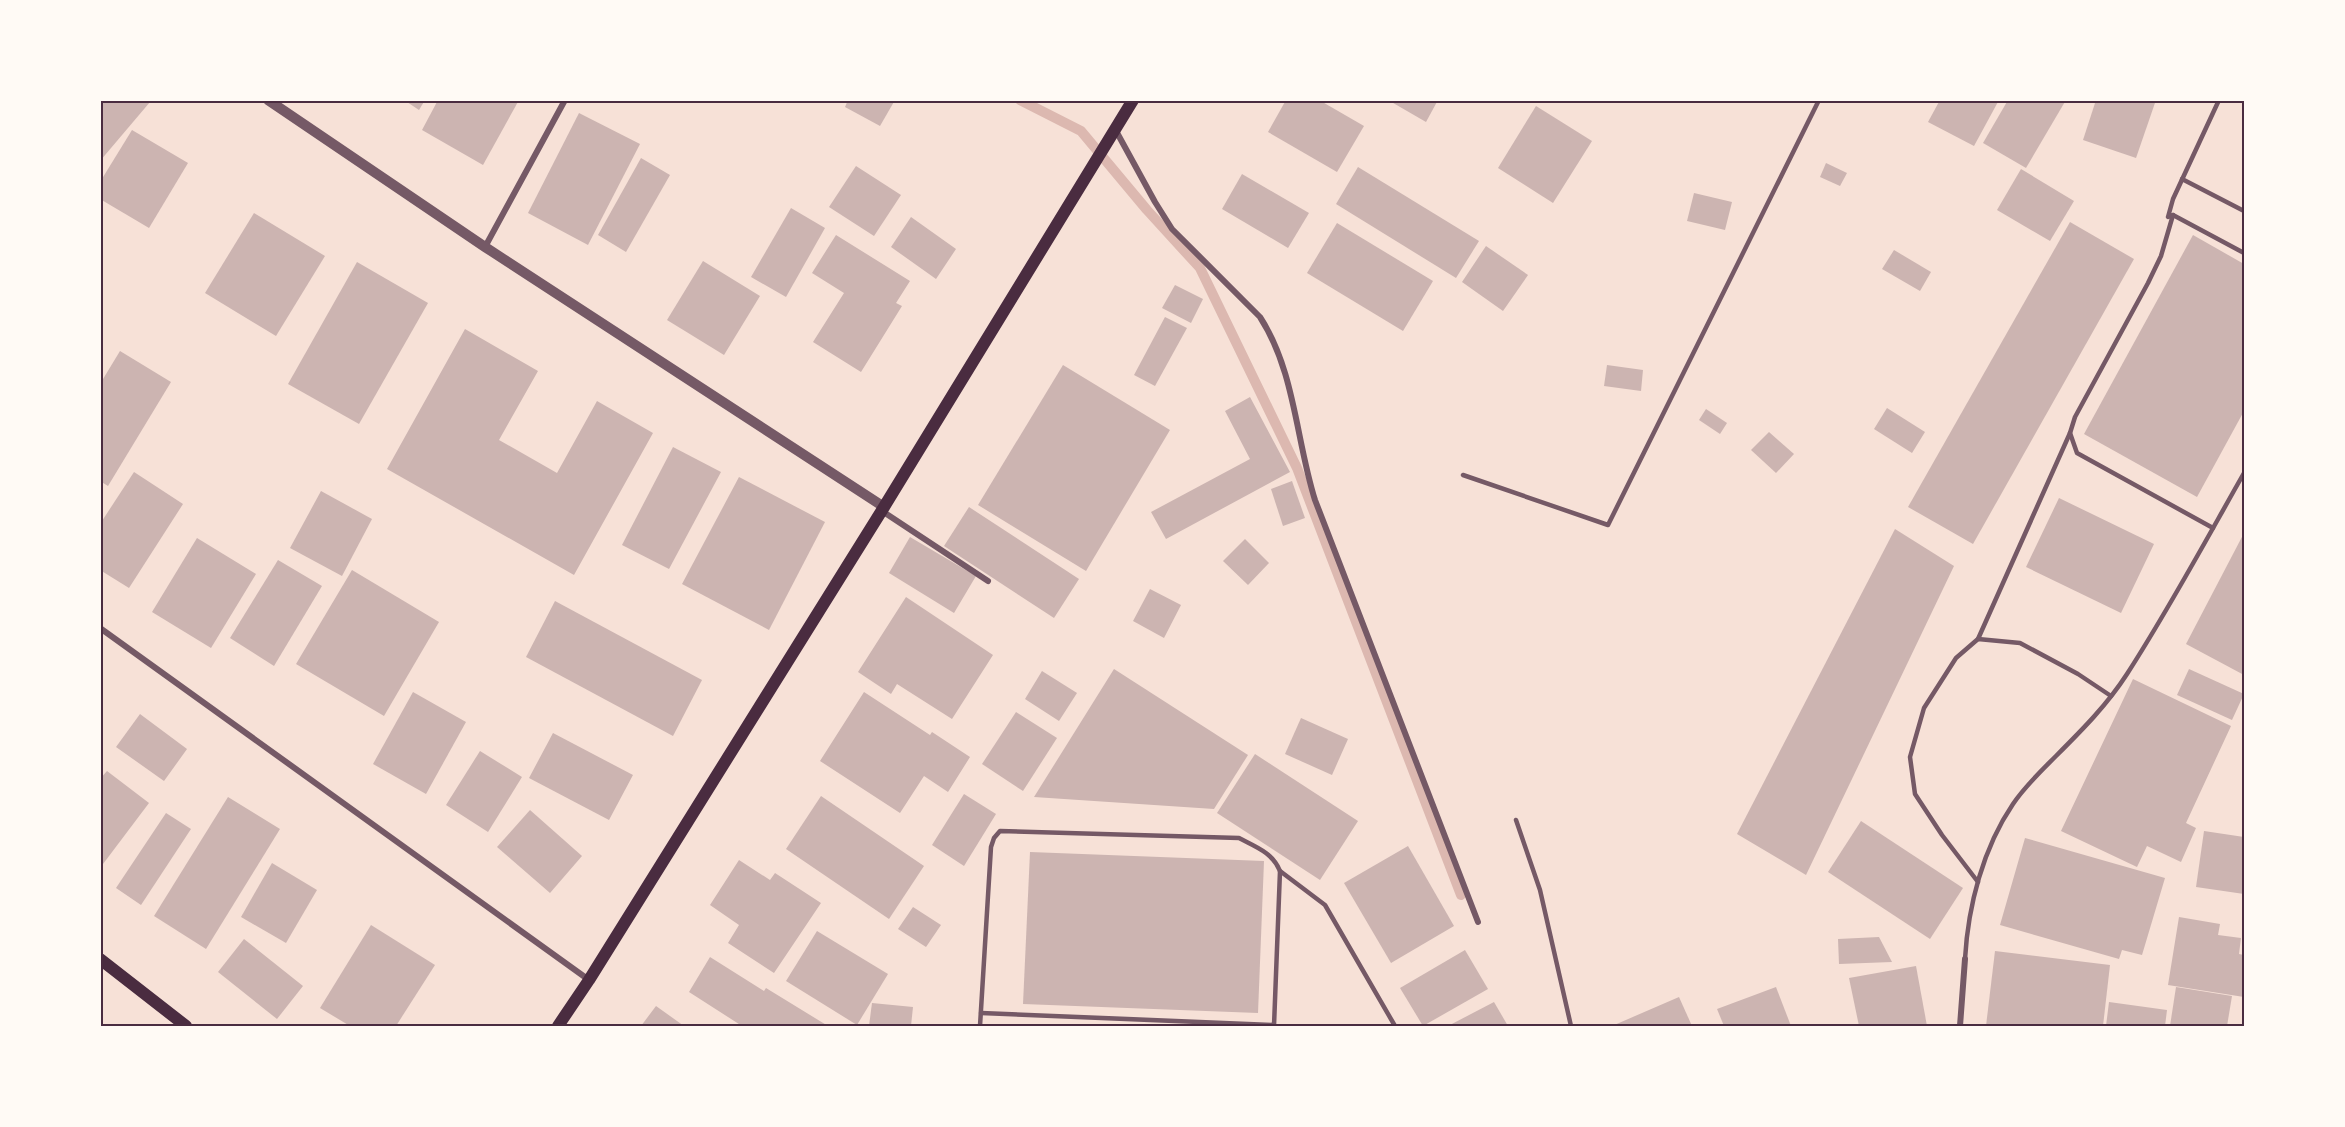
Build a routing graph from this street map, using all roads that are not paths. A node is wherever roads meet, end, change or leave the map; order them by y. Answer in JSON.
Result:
{"nodes":[{"id":1,"x":268,"y":100,"type":"edge"},
{"id":2,"x":565,"y":100,"type":"edge"},
{"id":3,"x":1133,"y":100,"type":"edge"},
{"id":4,"x":1819,"y":100,"type":"edge"},
{"id":5,"x":2219,"y":100,"type":"edge"},
{"id":6,"x":1113,"y":131,"type":"junction"},
{"id":7,"x":2182,"y":179,"type":"junction"},
{"id":8,"x":2244,"y":211,"type":"edge"},
{"id":9,"x":2174,"y":215,"type":"junction"},
{"id":10,"x":485,"y":247,"type":"junction"},
{"id":11,"x":2244,"y":253,"type":"edge"},
{"id":12,"x":2070,"y":433,"type":"junction"},
{"id":13,"x":2244,"y":473,"type":"edge"},
{"id":14,"x":1463,"y":475,"type":"dead end"},
{"id":15,"x":883,"y":509,"type":"junction"},
{"id":16,"x":2213,"y":528,"type":"junction"},
{"id":17,"x":988,"y":581,"type":"dead end"},
{"id":18,"x":100,"y":628,"type":"edge"},
{"id":19,"x":1978,"y":639,"type":"junction"},
{"id":20,"x":2111,"y":696,"type":"junction"},
{"id":21,"x":1516,"y":820,"type":"dead end"},
{"id":22,"x":1280,"y":871,"type":"junction"},
{"id":23,"x":1978,"y":882,"type":"junction"},
{"id":24,"x":1478,"y":922,"type":"dead end"},
{"id":25,"x":100,"y":959,"type":"edge"},
{"id":26,"x":1965,"y":959,"type":"joint"},
{"id":27,"x":589,"y":980,"type":"junction"},
{"id":28,"x":981,"y":1013,"type":"junction"},
{"id":29,"x":186,"y":1026,"type":"edge"},
{"id":30,"x":558,"y":1026,"type":"edge"},
{"id":31,"x":980,"y":1026,"type":"edge"},
{"id":32,"x":1274,"y":1026,"type":"edge"},
{"id":33,"x":1395,"y":1026,"type":"edge"},
{"id":34,"x":1571,"y":1026,"type":"edge"},
{"id":35,"x":1960,"y":1026,"type":"edge"}],
"edges":[{"from":1,"to":10,"type":"street"},
{"from":2,"to":10,"type":"street"},
{"from":3,"to":6,"type":"main road"},
{"from":4,"to":14,"type":"lane"},
{"from":5,"to":7,"type":"lane"},
{"from":6,"to":15,"type":"main road"},
{"from":6,"to":24,"type":"street"},
{"from":7,"to":8,"type":"lane"},
{"from":7,"to":9,"type":"lane"},
{"from":9,"to":11,"type":"lane"},
{"from":9,"to":12,"type":"lane"},
{"from":10,"to":15,"type":"street"},
{"from":12,"to":16,"type":"lane"},
{"from":12,"to":19,"type":"lane"},
{"from":13,"to":16,"type":"lane"},
{"from":15,"to":17,"type":"street"},
{"from":15,"to":27,"type":"main road"},
{"from":16,"to":20,"type":"lane"},
{"from":18,"to":27,"type":"street"},
{"from":19,"to":20,"type":"lane"},
{"from":19,"to":23,"type":"lane"},
{"from":20,"to":23,"type":"lane"},
{"from":21,"to":34,"type":"lane"},
{"from":22,"to":28,"type":"lane"},
{"from":22,"to":32,"type":"lane"},
{"from":22,"to":33,"type":"lane"},
{"from":23,"to":26,"type":"lane"},
{"from":25,"to":29,"type":"main road"},
{"from":26,"to":35,"type":"street"},
{"from":27,"to":30,"type":"main road"},
{"from":28,"to":31,"type":"lane"},
{"from":28,"to":32,"type":"lane"}]}
